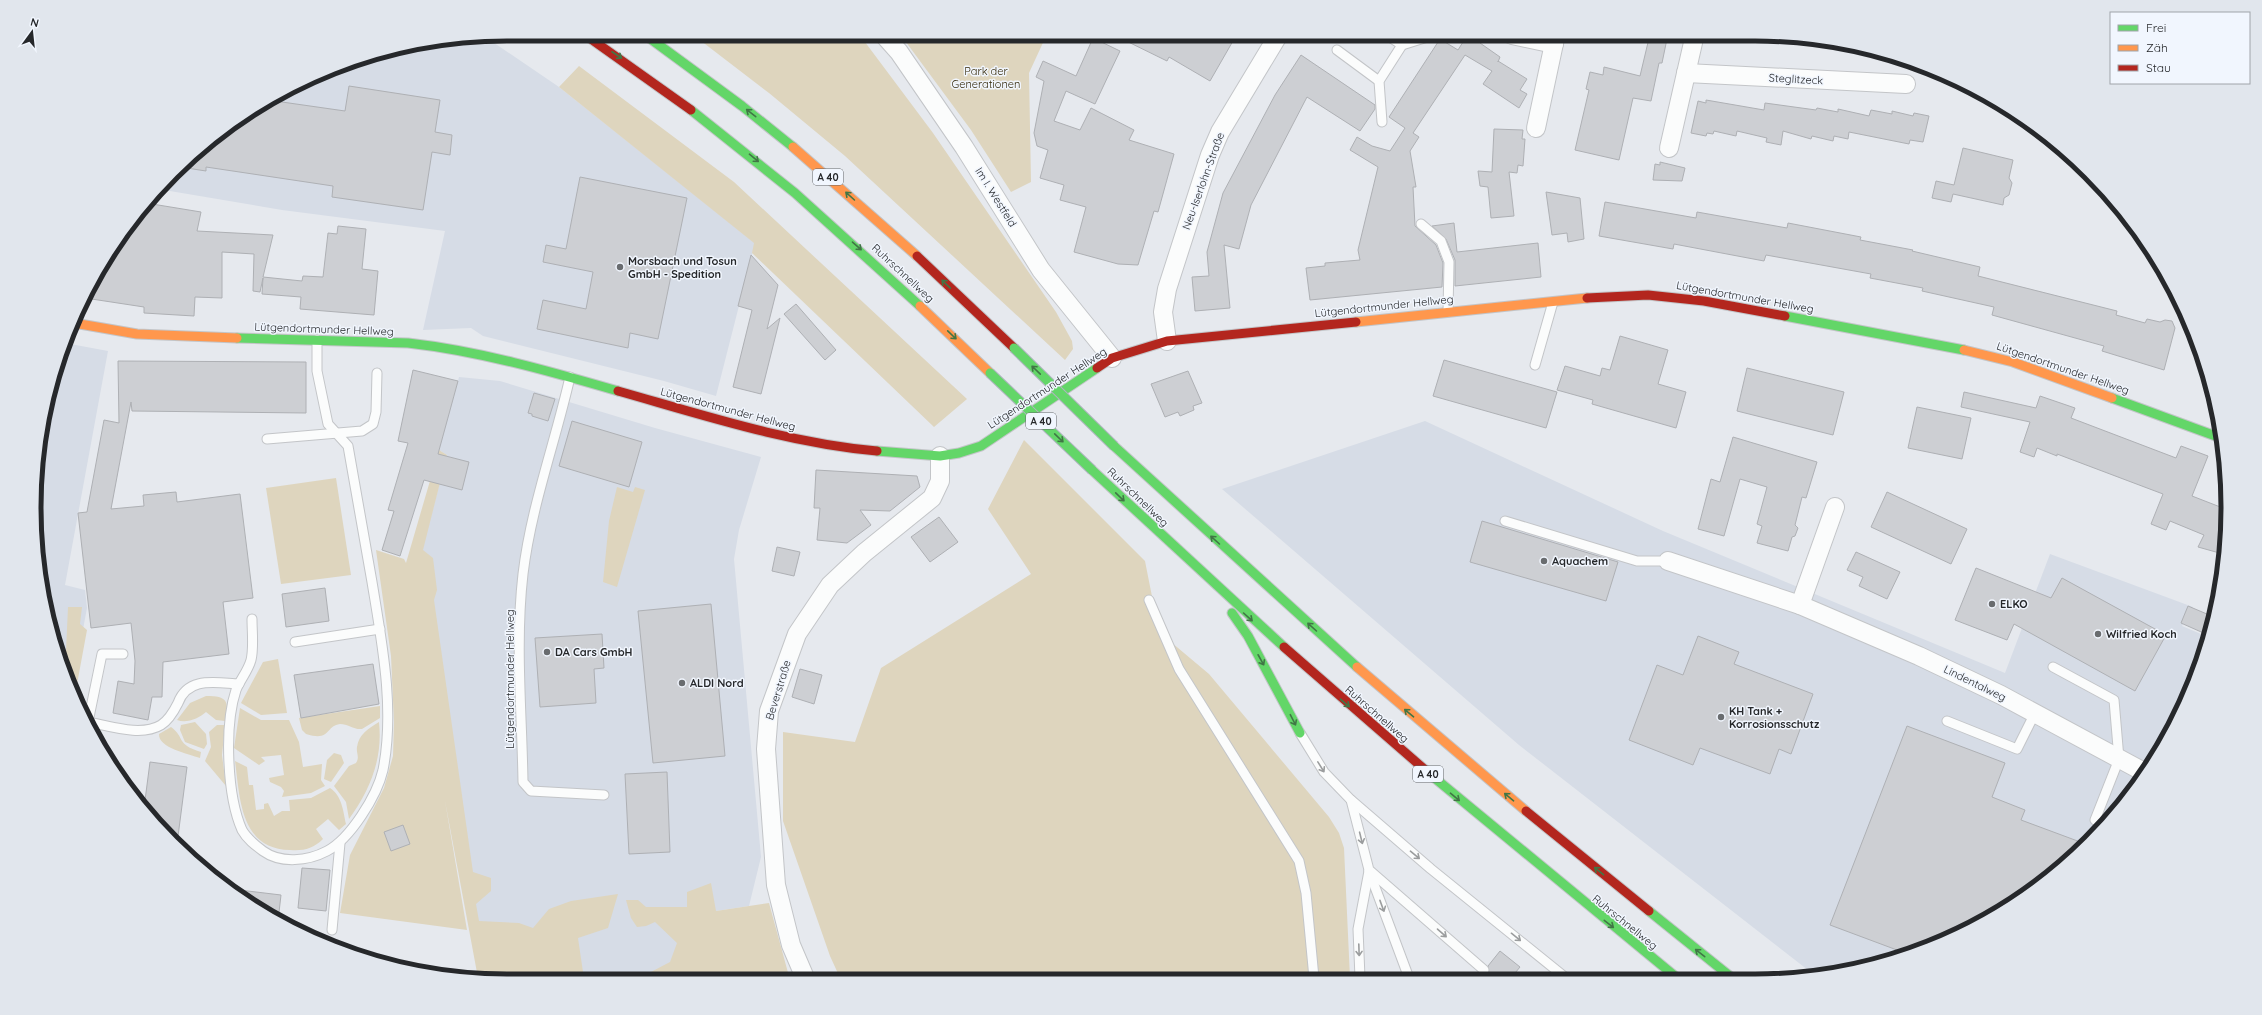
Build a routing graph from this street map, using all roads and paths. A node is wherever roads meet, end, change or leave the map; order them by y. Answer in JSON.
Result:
{"nodes":[{"id":1,"x":595,"y":41,"type":"edge"},
{"id":2,"x":654,"y":41,"type":"edge"},
{"id":3,"x":658,"y":41,"type":"edge"},
{"id":4,"x":889,"y":41,"type":"edge"},
{"id":5,"x":1275,"y":41,"type":"edge"},
{"id":6,"x":1396,"y":41,"type":"edge"},
{"id":7,"x":1415,"y":41,"type":"edge"},
{"id":8,"x":1555,"y":41,"type":"edge"},
{"id":9,"x":1693,"y":41,"type":"edge"},
{"id":10,"x":1402,"y":45,"type":"junction"},
{"id":11,"x":1336,"y":50,"type":"dead end"},
{"id":12,"x":674,"y":54,"type":"junction"},
{"id":13,"x":1686,"y":74,"type":"junction"},
{"id":14,"x":1379,"y":81,"type":"junction"},
{"id":15,"x":1906,"y":84,"type":"dead end"},
{"id":16,"x":1382,"y":122,"type":"dead end"},
{"id":17,"x":1536,"y":128,"type":"dead end"},
{"id":18,"x":1669,"y":148,"type":"dead end"},
{"id":19,"x":1421,"y":224,"type":"dead end"},
{"id":20,"x":1553,"y":302,"type":"junction"},
{"id":21,"x":1448,"y":312,"type":"junction"},
{"id":22,"x":79,"y":325,"type":"edge"},
{"id":23,"x":317,"y":340,"type":"junction"},
{"id":24,"x":1167,"y":341,"type":"junction"},
{"id":25,"x":1112,"y":358,"type":"junction"},
{"id":26,"x":1535,"y":365,"type":"dead end"},
{"id":27,"x":377,"y":373,"type":"dead end"},
{"id":28,"x":570,"y":377,"type":"junction"},
{"id":29,"x":336,"y":433,"type":"junction"},
{"id":30,"x":2215,"y":436,"type":"edge"},
{"id":31,"x":267,"y":439,"type":"dead end"},
{"id":32,"x":940,"y":456,"type":"junction"},
{"id":33,"x":1835,"y":507,"type":"dead end"},
{"id":34,"x":1505,"y":521,"type":"dead end"},
{"id":35,"x":1668,"y":561,"type":"joint"},
{"id":36,"x":1188,"y":562,"type":"junction"},
{"id":37,"x":1149,"y":600,"type":"dead end"},
{"id":38,"x":1800,"y":606,"type":"junction"},
{"id":39,"x":252,"y":619,"type":"dead end"},
{"id":40,"x":380,"y":629,"type":"junction"},
{"id":41,"x":295,"y":642,"type":"dead end"},
{"id":42,"x":123,"y":654,"type":"dead end"},
{"id":43,"x":2053,"y":667,"type":"dead end"},
{"id":44,"x":239,"y":684,"type":"junction"},
{"id":45,"x":2035,"y":713,"type":"junction"},
{"id":46,"x":89,"y":715,"type":"edge"},
{"id":47,"x":1947,"y":721,"type":"dead end"},
{"id":48,"x":94,"y":723,"type":"edge"},
{"id":49,"x":1300,"y":733,"type":"joint"},
{"id":50,"x":2119,"y":759,"type":"junction"},
{"id":51,"x":2140,"y":770,"type":"edge"},
{"id":52,"x":604,"y":795,"type":"dead end"},
{"id":53,"x":1351,"y":800,"type":"junction"},
{"id":54,"x":2095,"y":820,"type":"dead end"},
{"id":55,"x":340,"y":843,"type":"junction"},
{"id":56,"x":1369,"y":870,"type":"junction"},
{"id":57,"x":332,"y":930,"type":"dead end"},
{"id":58,"x":1484,"y":970,"type":"dead end"},
{"id":59,"x":803,"y":974,"type":"edge"},
{"id":60,"x":1314,"y":974,"type":"edge"},
{"id":61,"x":1360,"y":974,"type":"edge"},
{"id":62,"x":1408,"y":974,"type":"edge"},
{"id":63,"x":1561,"y":974,"type":"edge"},
{"id":64,"x":1672,"y":974,"type":"edge"},
{"id":65,"x":1727,"y":974,"type":"edge"}],
"edges":[{"from":1,"to":36,"type":"main road","name":"Ruhrschnellweg","number":"A 40","one_way":true,"bridge":true},
{"from":2,"to":12,"type":"main road","name":"Ruhrschnellweg","number":"A 40"},
{"from":3,"to":12,"type":"lane"},
{"from":4,"to":25,"type":"street","name":"Im I. Westfeld"},
{"from":5,"to":24,"type":"street","name":"Neu-Iserlohn-Straße"},
{"from":6,"to":10,"type":"lane"},
{"from":7,"to":10,"type":"lane"},
{"from":8,"to":17,"type":"street"},
{"from":9,"to":13,"type":"street"},
{"from":10,"to":14,"type":"lane"},
{"from":11,"to":14,"type":"lane"},
{"from":65,"to":12,"type":"main road","name":"Ruhrschnellweg","number":"A 40","one_way":true,"bridge":true},
{"from":13,"to":15,"type":"street","name":"Steglitzeck"},
{"from":13,"to":18,"type":"street"},
{"from":14,"to":16,"type":"lane"},
{"from":19,"to":21,"type":"lane"},
{"from":20,"to":21,"type":"main road","name":"Lütgendortmunder Hellweg"},
{"from":20,"to":26,"type":"lane"},
{"from":20,"to":30,"type":"main road","name":"Lütgendortmunder Hellweg"},
{"from":21,"to":24,"type":"main road","name":"Lütgendortmunder Hellweg"},
{"from":22,"to":23,"type":"main road","name":"Lütgendortmunder Hellweg"},
{"from":23,"to":28,"type":"main road","name":"Lütgendortmunder Hellweg"},
{"from":23,"to":29,"type":"lane"},
{"from":24,"to":25,"type":"main road","name":"Lütgendortmunder Hellweg"},
{"from":25,"to":32,"type":"main road","name":"Lütgendortmunder Hellweg"},
{"from":27,"to":29,"type":"lane"},
{"from":28,"to":32,"type":"main road","name":"Lütgendortmunder Hellweg"},
{"from":28,"to":52,"type":"lane","name":"Lütgendortmunder Hellweg"},
{"from":29,"to":31,"type":"lane"},
{"from":29,"to":40,"type":"lane"},
{"from":32,"to":59,"type":"street","name":"Beverstraße"},
{"from":33,"to":38,"type":"street"},
{"from":34,"to":35,"type":"lane"},
{"from":35,"to":38,"type":"street","name":"Lindentalweg"},
{"from":36,"to":49,"type":"main road","one_way":true},
{"from":36,"to":64,"type":"main road","name":"Ruhrschnellweg","number":"A 40","one_way":true},
{"from":37,"to":60,"type":"lane"},
{"from":38,"to":45,"type":"street","name":"Lindentalweg"},
{"from":39,"to":44,"type":"lane"},
{"from":40,"to":41,"type":"lane"},
{"from":40,"to":55,"type":"lane"},
{"from":42,"to":46,"type":"lane"},
{"from":43,"to":50,"type":"lane"},
{"from":44,"to":48,"type":"lane"},
{"from":44,"to":55,"type":"lane"},
{"from":45,"to":47,"type":"lane"},
{"from":45,"to":50,"type":"street","name":"Lindentalweg"},
{"from":49,"to":53,"type":"lane","one_way":true},
{"from":50,"to":51,"type":"street","name":"Lindentalweg"},
{"from":50,"to":54,"type":"lane"},
{"from":53,"to":56,"type":"lane","one_way":true},
{"from":53,"to":63,"type":"lane","one_way":true},
{"from":55,"to":57,"type":"lane"},
{"from":56,"to":58,"type":"lane","one_way":true},
{"from":56,"to":61,"type":"lane","one_way":true},
{"from":56,"to":62,"type":"lane","one_way":true}]}
